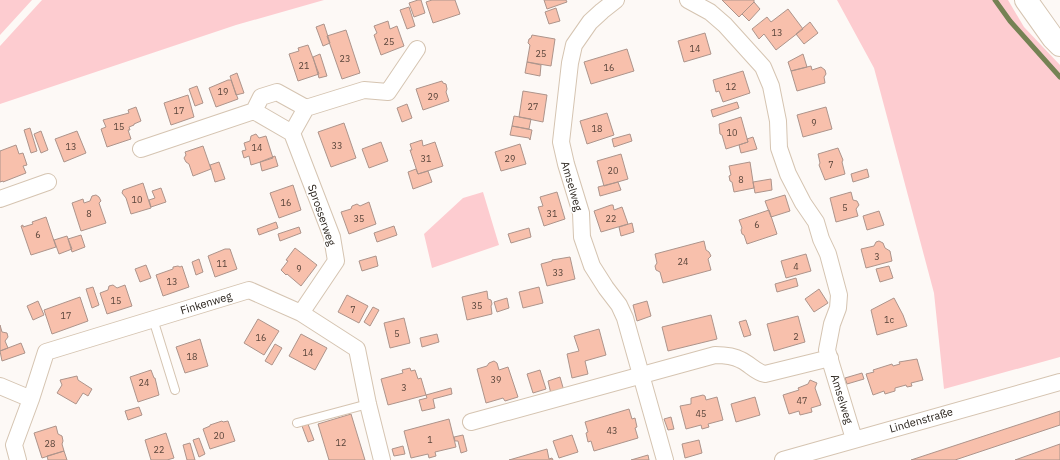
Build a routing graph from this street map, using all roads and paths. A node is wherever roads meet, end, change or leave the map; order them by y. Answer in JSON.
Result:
{"nodes":[{"id":1,"x":616,"y":0,"type":"edge"},
{"id":2,"x":688,"y":0,"type":"edge"},
{"id":3,"x":1026,"y":0,"type":"edge"},
{"id":4,"x":1060,"y":45,"type":"edge"},
{"id":5,"x":417,"y":49,"type":"dead end"},
{"id":6,"x":306,"y":108,"type":"junction"},
{"id":7,"x":254,"y":111,"type":"junction"},
{"id":8,"x":292,"y":133,"type":"junction"},
{"id":9,"x":141,"y":149,"type":"dead end"},
{"id":10,"x":48,"y":182,"type":"dead end"},
{"id":11,"x":0,"y":199,"type":"edge"},
{"id":12,"x":301,"y":313,"type":"junction"},
{"id":13,"x":153,"y":319,"type":"junction"},
{"id":14,"x":830,"y":358,"type":"junction"},
{"id":15,"x":641,"y":376,"type":"junction"},
{"id":16,"x":1060,"y":382,"type":"edge"},
{"id":17,"x":0,"y":386,"type":"edge"},
{"id":18,"x":175,"y":390,"type":"dead end"},
{"id":19,"x":31,"y":399,"type":"junction"},
{"id":20,"x":368,"y":404,"type":"junction"},
{"id":21,"x":471,"y":422,"type":"dead end"},
{"id":22,"x":297,"y":423,"type":"dead end"},
{"id":23,"x":854,"y":439,"type":"junction"},
{"id":24,"x":18,"y":460,"type":"edge"},
{"id":25,"x":382,"y":460,"type":"edge"},
{"id":26,"x":665,"y":460,"type":"edge"},
{"id":27,"x":783,"y":460,"type":"edge"}],
"edges":[{"from":1,"to":15,"type":"street","name":"Amselweg"},
{"from":2,"to":14,"type":"street","name":"Amselweg"},
{"from":3,"to":4,"type":"main road"},
{"from":5,"to":6,"type":"street"},
{"from":6,"to":7,"type":"street"},
{"from":6,"to":8,"type":"street"},
{"from":7,"to":8,"type":"street"},
{"from":7,"to":9,"type":"street"},
{"from":8,"to":12,"type":"street","name":"Sprosserweg"},
{"from":10,"to":11,"type":"street"},
{"from":12,"to":13,"type":"street","name":"Finkenweg"},
{"from":12,"to":20,"type":"street","name":"Finkenweg"},
{"from":13,"to":18,"type":"lane"},
{"from":13,"to":19,"type":"street","name":"Finkenweg"},
{"from":14,"to":15,"type":"street"},
{"from":14,"to":23,"type":"street","name":"Amselweg"},
{"from":15,"to":21,"type":"street"},
{"from":15,"to":26,"type":"street","name":"Amselweg"},
{"from":16,"to":23,"type":"street","name":"Lindenstraße"},
{"from":17,"to":19,"type":"street"},
{"from":19,"to":24,"type":"street","name":"Finkenweg"},
{"from":20,"to":22,"type":"lane"},
{"from":20,"to":25,"type":"street","name":"Finkenweg"},
{"from":23,"to":27,"type":"street","name":"Lindenstraße"}]}
